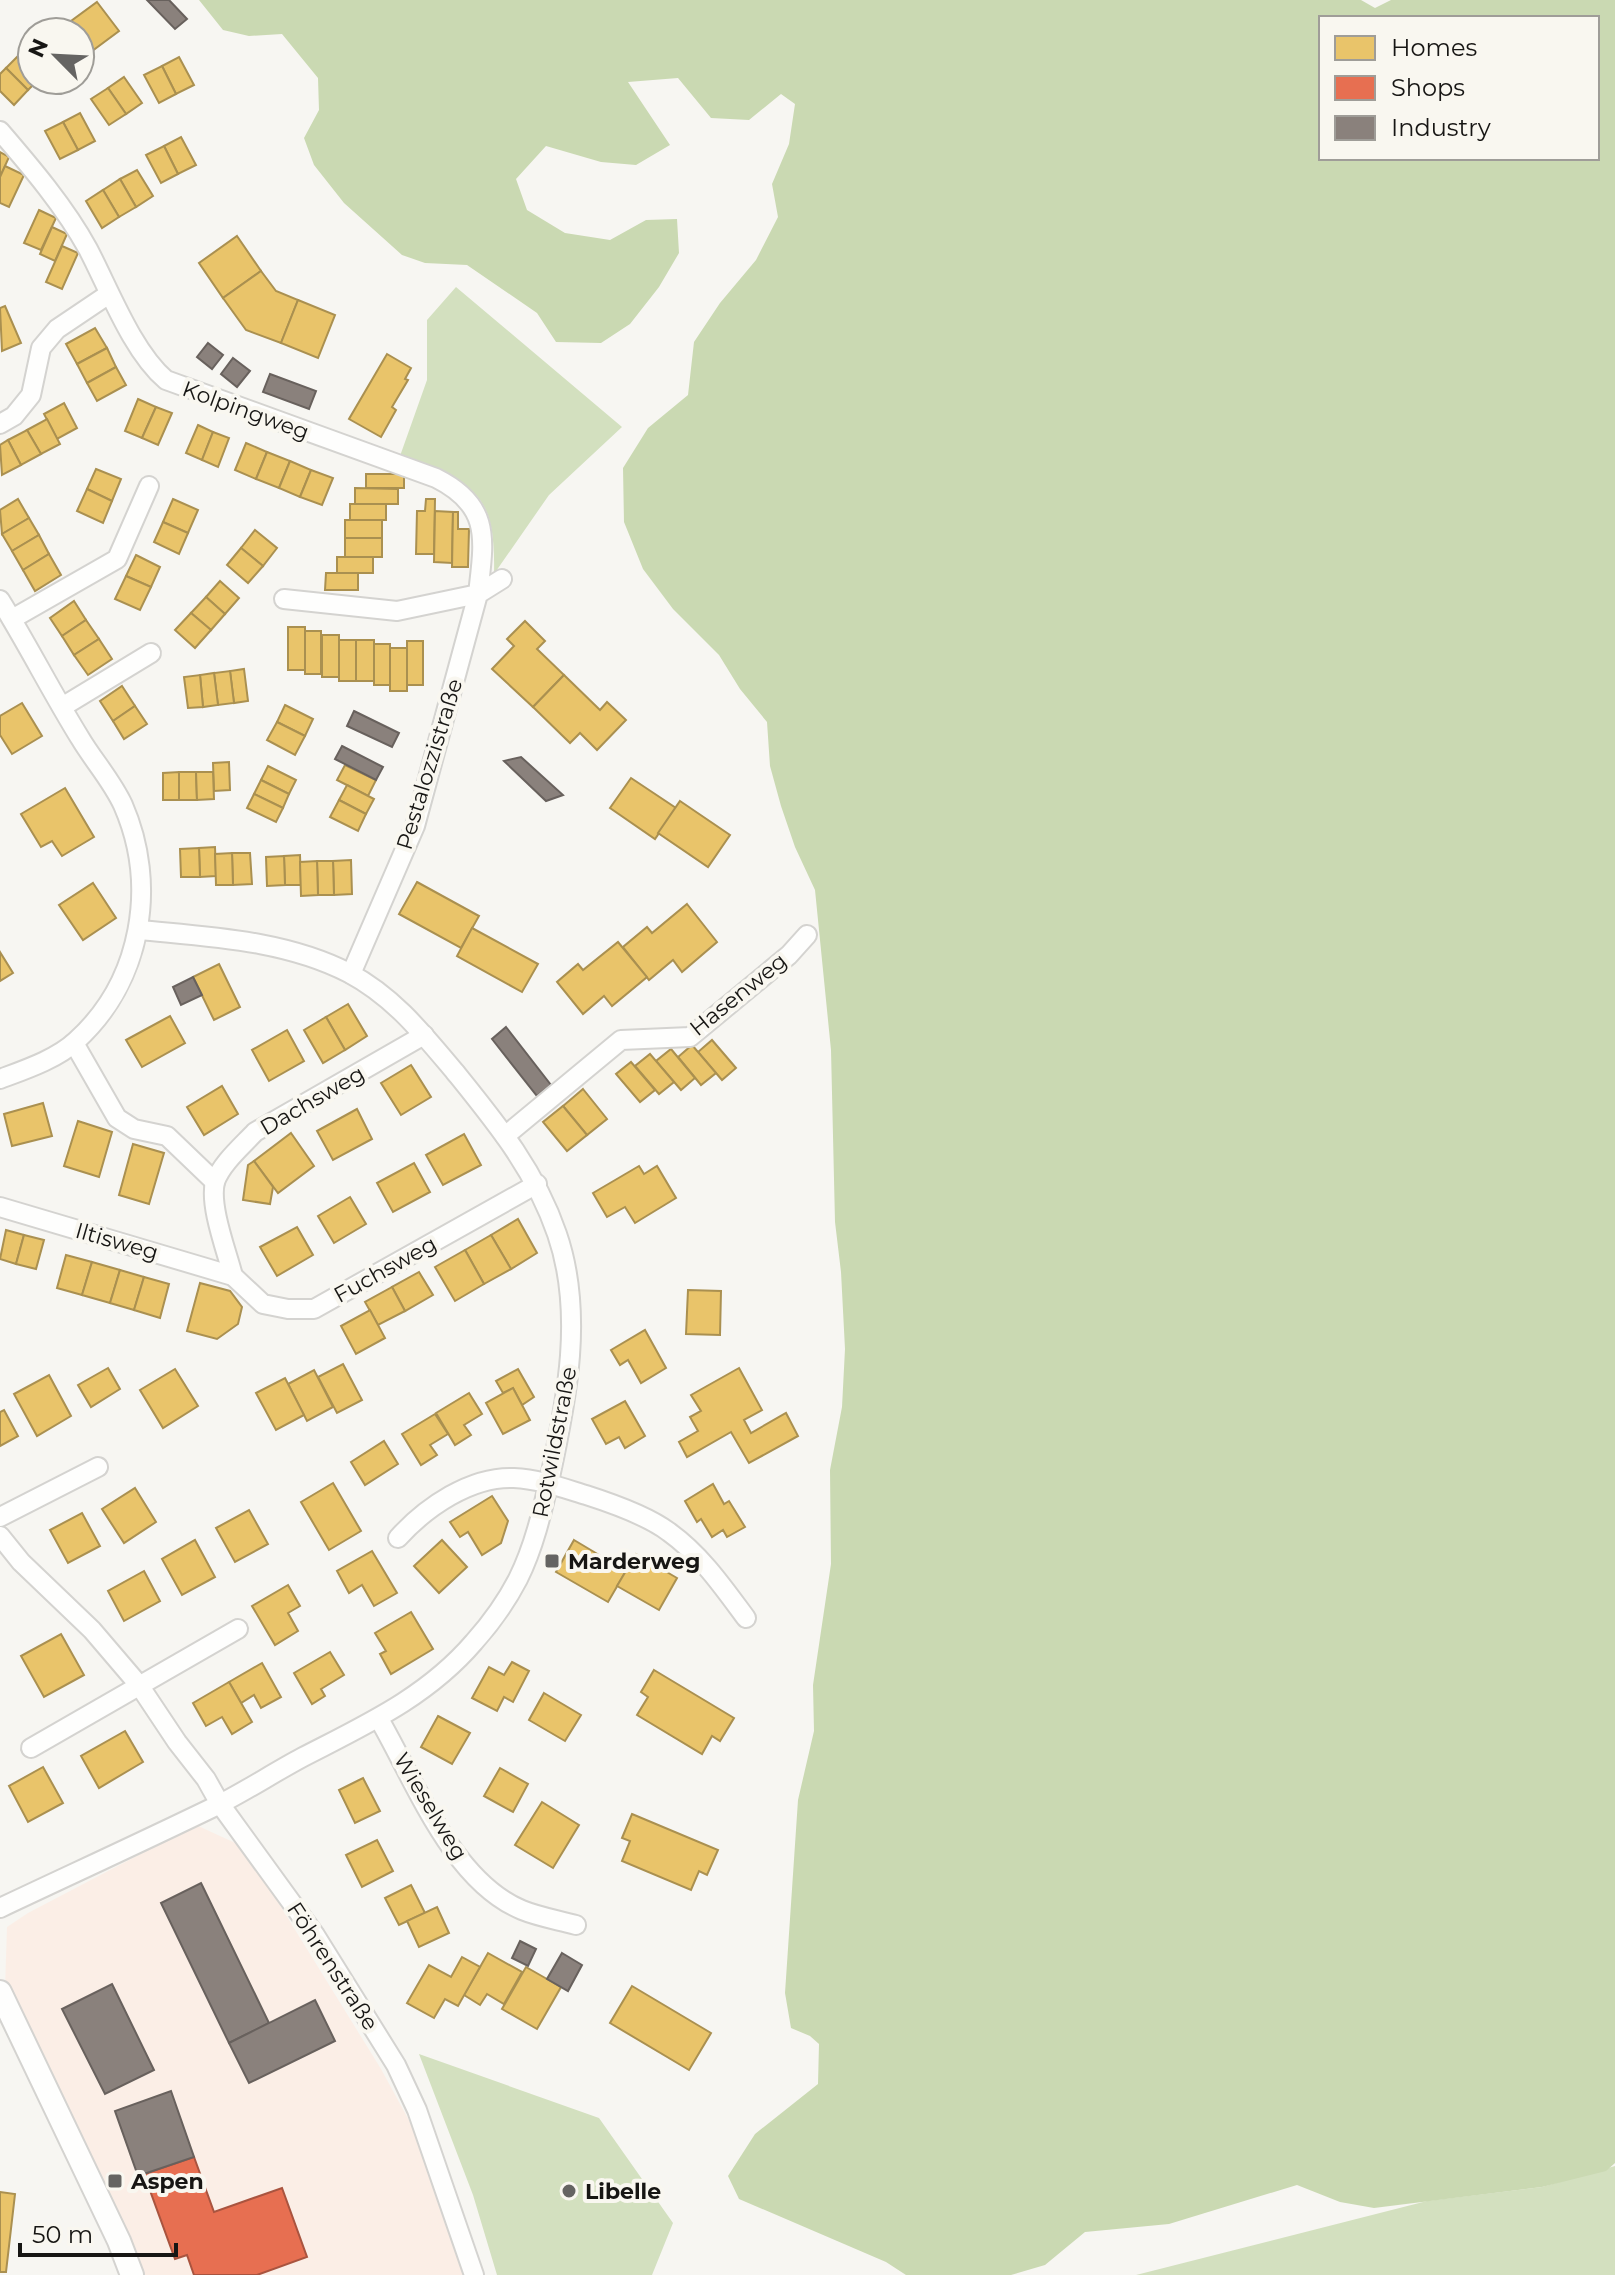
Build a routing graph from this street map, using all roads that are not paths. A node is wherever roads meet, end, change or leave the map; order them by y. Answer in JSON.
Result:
{"nodes":[{"id":1,"x":0,"y":131,"type":"edge"},
{"id":2,"x":109,"y":294,"type":"junction"},
{"id":3,"x":0,"y":424,"type":"edge"},
{"id":4,"x":149,"y":486,"type":"dead end"},
{"id":5,"x":502,"y":579,"type":"dead end"},
{"id":6,"x":478,"y":594,"type":"junction"},
{"id":7,"x":284,"y":599,"type":"dead end"},
{"id":8,"x":0,"y":600,"type":"edge"},
{"id":9,"x":12,"y":619,"type":"junction"},
{"id":10,"x":151,"y":653,"type":"dead end"},
{"id":11,"x":62,"y":707,"type":"junction"},
{"id":12,"x":140,"y":930,"type":"junction"},
{"id":13,"x":807,"y":935,"type":"dead end"},
{"id":14,"x":351,"y":974,"type":"junction"},
{"id":15,"x":424,"y":1035,"type":"junction"},
{"id":16,"x":74,"y":1043,"type":"junction"},
{"id":17,"x":0,"y":1079,"type":"edge"},
{"id":18,"x":505,"y":1136,"type":"junction"},
{"id":19,"x":215,"y":1182,"type":"junction"},
{"id":20,"x":537,"y":1184,"type":"junction"},
{"id":21,"x":0,"y":1207,"type":"edge"},
{"id":22,"x":233,"y":1276,"type":"junction"},
{"id":23,"x":98,"y":1467,"type":"dead end"},
{"id":24,"x":548,"y":1484,"type":"junction"},
{"id":25,"x":0,"y":1517,"type":"edge"},
{"id":26,"x":0,"y":1536,"type":"edge"},
{"id":27,"x":398,"y":1538,"type":"dead end"},
{"id":28,"x":746,"y":1618,"type":"dead end"},
{"id":29,"x":238,"y":1629,"type":"dead end"},
{"id":30,"x":139,"y":1685,"type":"junction"},
{"id":31,"x":379,"y":1719,"type":"junction"},
{"id":32,"x":31,"y":1748,"type":"dead end"},
{"id":33,"x":220,"y":1804,"type":"junction"},
{"id":34,"x":0,"y":1908,"type":"edge"},
{"id":35,"x":576,"y":1925,"type":"dead end"},
{"id":36,"x":0,"y":1992,"type":"edge"},
{"id":37,"x":132,"y":2275,"type":"edge"},
{"id":38,"x":474,"y":2275,"type":"edge"}],
"edges":[{"from":1,"to":2,"type":"street","name":"Kolpingweg"},
{"from":2,"to":3,"type":"street"},
{"from":2,"to":6,"type":"street","name":"Kolpingweg"},
{"from":4,"to":9,"type":"street"},
{"from":5,"to":6,"type":"street"},
{"from":6,"to":7,"type":"street"},
{"from":6,"to":14,"type":"street","name":"Pestalozzistraße"},
{"from":8,"to":9,"type":"street"},
{"from":9,"to":11,"type":"street"},
{"from":10,"to":11,"type":"street"},
{"from":11,"to":12,"type":"street"},
{"from":12,"to":14,"type":"street","name":"Rotwildstraße"},
{"from":12,"to":16,"type":"street"},
{"from":13,"to":18,"type":"street","name":"Hasenweg"},
{"from":14,"to":15,"type":"street","name":"Rotwildstraße"},
{"from":15,"to":18,"type":"street","name":"Rotwildstraße"},
{"from":15,"to":19,"type":"street","name":"Dachsweg"},
{"from":16,"to":17,"type":"street"},
{"from":16,"to":19,"type":"street"},
{"from":18,"to":20,"type":"street","name":"Rotwildstraße"},
{"from":19,"to":22,"type":"street"},
{"from":20,"to":22,"type":"street","name":"Fuchsweg"},
{"from":20,"to":24,"type":"street","name":"Rotwildstraße"},
{"from":21,"to":22,"type":"street","name":"Iltisweg"},
{"from":23,"to":25,"type":"street"},
{"from":24,"to":27,"type":"street"},
{"from":24,"to":28,"type":"street"},
{"from":24,"to":31,"type":"street","name":"Rotwildstraße"},
{"from":26,"to":30,"type":"street","name":"Föhrenstraße"},
{"from":29,"to":30,"type":"street"},
{"from":30,"to":32,"type":"street"},
{"from":30,"to":33,"type":"street","name":"Föhrenstraße"},
{"from":31,"to":33,"type":"street","name":"Rotwildstraße"},
{"from":31,"to":35,"type":"street","name":"Wieselweg"},
{"from":33,"to":34,"type":"street","name":"Rotwildstraße"},
{"from":33,"to":38,"type":"street","name":"Föhrenstraße"},
{"from":36,"to":37,"type":"street"}]}
